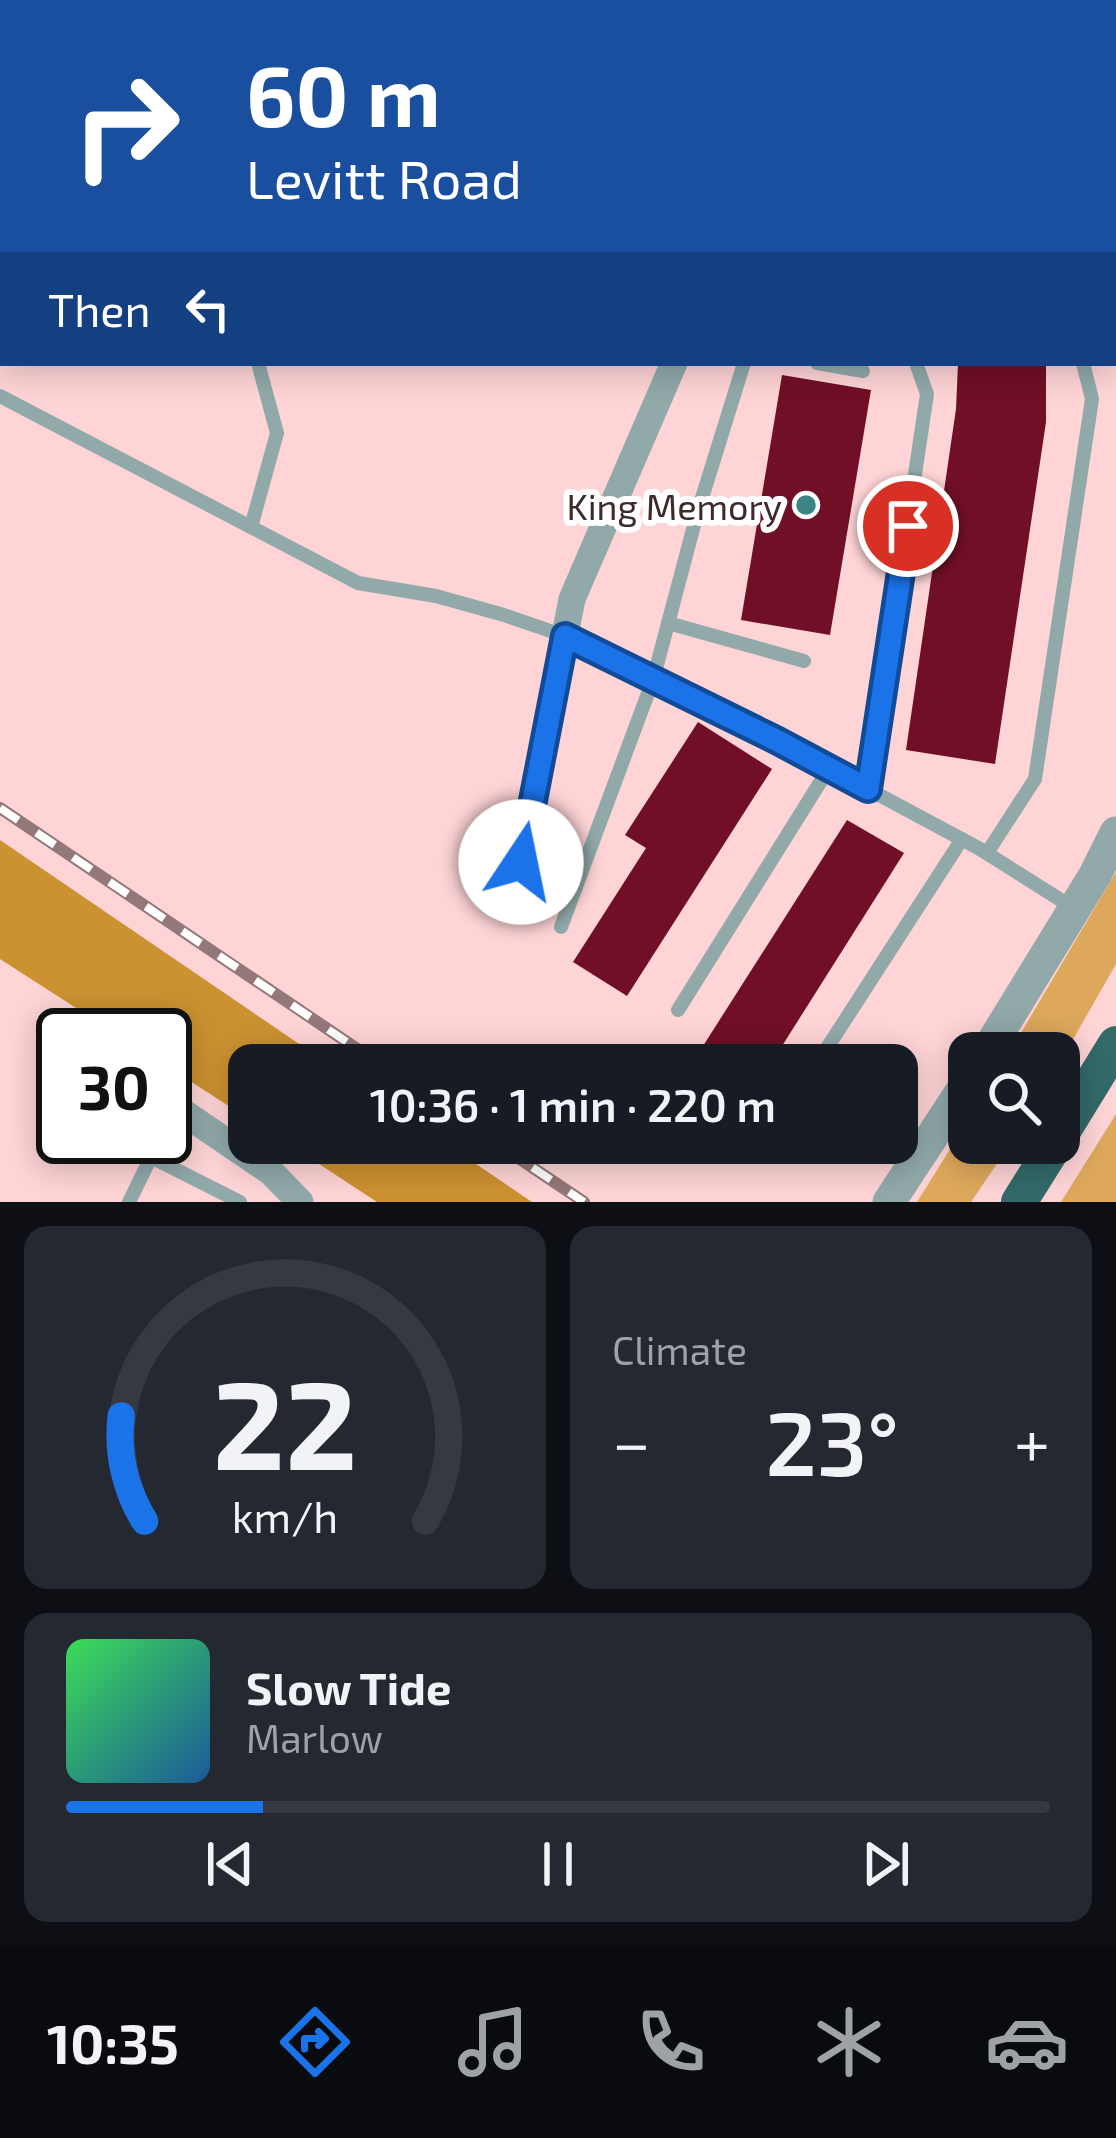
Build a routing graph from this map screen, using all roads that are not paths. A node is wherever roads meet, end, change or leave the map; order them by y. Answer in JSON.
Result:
{"nodes":[{"id":1,"x":259,"y":366,"type":"edge"},
{"id":2,"x":673,"y":366,"type":"edge"},
{"id":3,"x":743,"y":366,"type":"edge"},
{"id":4,"x":834,"y":366,"type":"edge"},
{"id":5,"x":917,"y":366,"type":"edge"},
{"id":6,"x":1084,"y":366,"type":"edge"},
{"id":7,"x":863,"y":371,"type":"dead end"},
{"id":8,"x":0,"y":396,"type":"edge"},
{"id":9,"x":251,"y":527,"type":"junction"},
{"id":10,"x":668,"y":623,"type":"junction"},
{"id":11,"x":565,"y":636,"type":"junction"},
{"id":12,"x":804,"y":661,"type":"dead end"},
{"id":13,"x":653,"y":680,"type":"junction"},
{"id":14,"x":829,"y":768,"type":"junction"},
{"id":15,"x":868,"y":789,"type":"junction"},
{"id":16,"x":1116,"y":833,"type":"edge"},
{"id":17,"x":962,"y":839,"type":"junction"},
{"id":18,"x":987,"y":853,"type":"junction"},
{"id":19,"x":521,"y":862,"type":"dead end"},
{"id":20,"x":1075,"y":909,"type":"junction"},
{"id":21,"x":561,"y":927,"type":"dead end"},
{"id":22,"x":678,"y":1010,"type":"dead end"},
{"id":23,"x":999,"y":1032,"type":"edge"},
{"id":24,"x":830,"y":1044,"type":"edge"},
{"id":25,"x":1116,"y":1044,"type":"edge"},
{"id":26,"x":1080,"y":1103,"type":"edge"},
{"id":27,"x":948,"y":1111,"type":"edge"},
{"id":28,"x":192,"y":1118,"type":"edge"},
{"id":29,"x":1042,"y":1164,"type":"edge"},
{"id":30,"x":129,"y":1202,"type":"edge"},
{"id":31,"x":240,"y":1202,"type":"edge"},
{"id":32,"x":300,"y":1202,"type":"edge"},
{"id":33,"x":889,"y":1202,"type":"edge"},
{"id":34,"x":1019,"y":1202,"type":"edge"}],
"edges":[{"from":1,"to":9,"type":"lane"},
{"from":2,"to":11,"type":"street"},
{"from":3,"to":10,"type":"lane"},
{"from":4,"to":7,"type":"lane"},
{"from":5,"to":15,"type":"lane"},
{"from":6,"to":18,"type":"lane"},
{"from":8,"to":9,"type":"lane"},
{"from":9,"to":11,"type":"lane"},
{"from":10,"to":12,"type":"lane"},
{"from":10,"to":13,"type":"lane"},
{"from":11,"to":13,"type":"lane"},
{"from":11,"to":19,"type":"street"},
{"from":13,"to":14,"type":"lane"},
{"from":13,"to":21,"type":"lane"},
{"from":14,"to":15,"type":"lane"},
{"from":14,"to":22,"type":"lane"},
{"from":15,"to":17,"type":"lane"},
{"from":16,"to":20,"type":"street"},
{"from":17,"to":18,"type":"lane"},
{"from":17,"to":24,"type":"lane"},
{"from":18,"to":20,"type":"lane"},
{"from":20,"to":23,"type":"street"},
{"from":25,"to":26,"type":"highway"},
{"from":27,"to":33,"type":"street"},
{"from":28,"to":32,"type":"street"},
{"from":29,"to":34,"type":"highway"},
{"from":30,"to":31,"type":"lane"}]}
